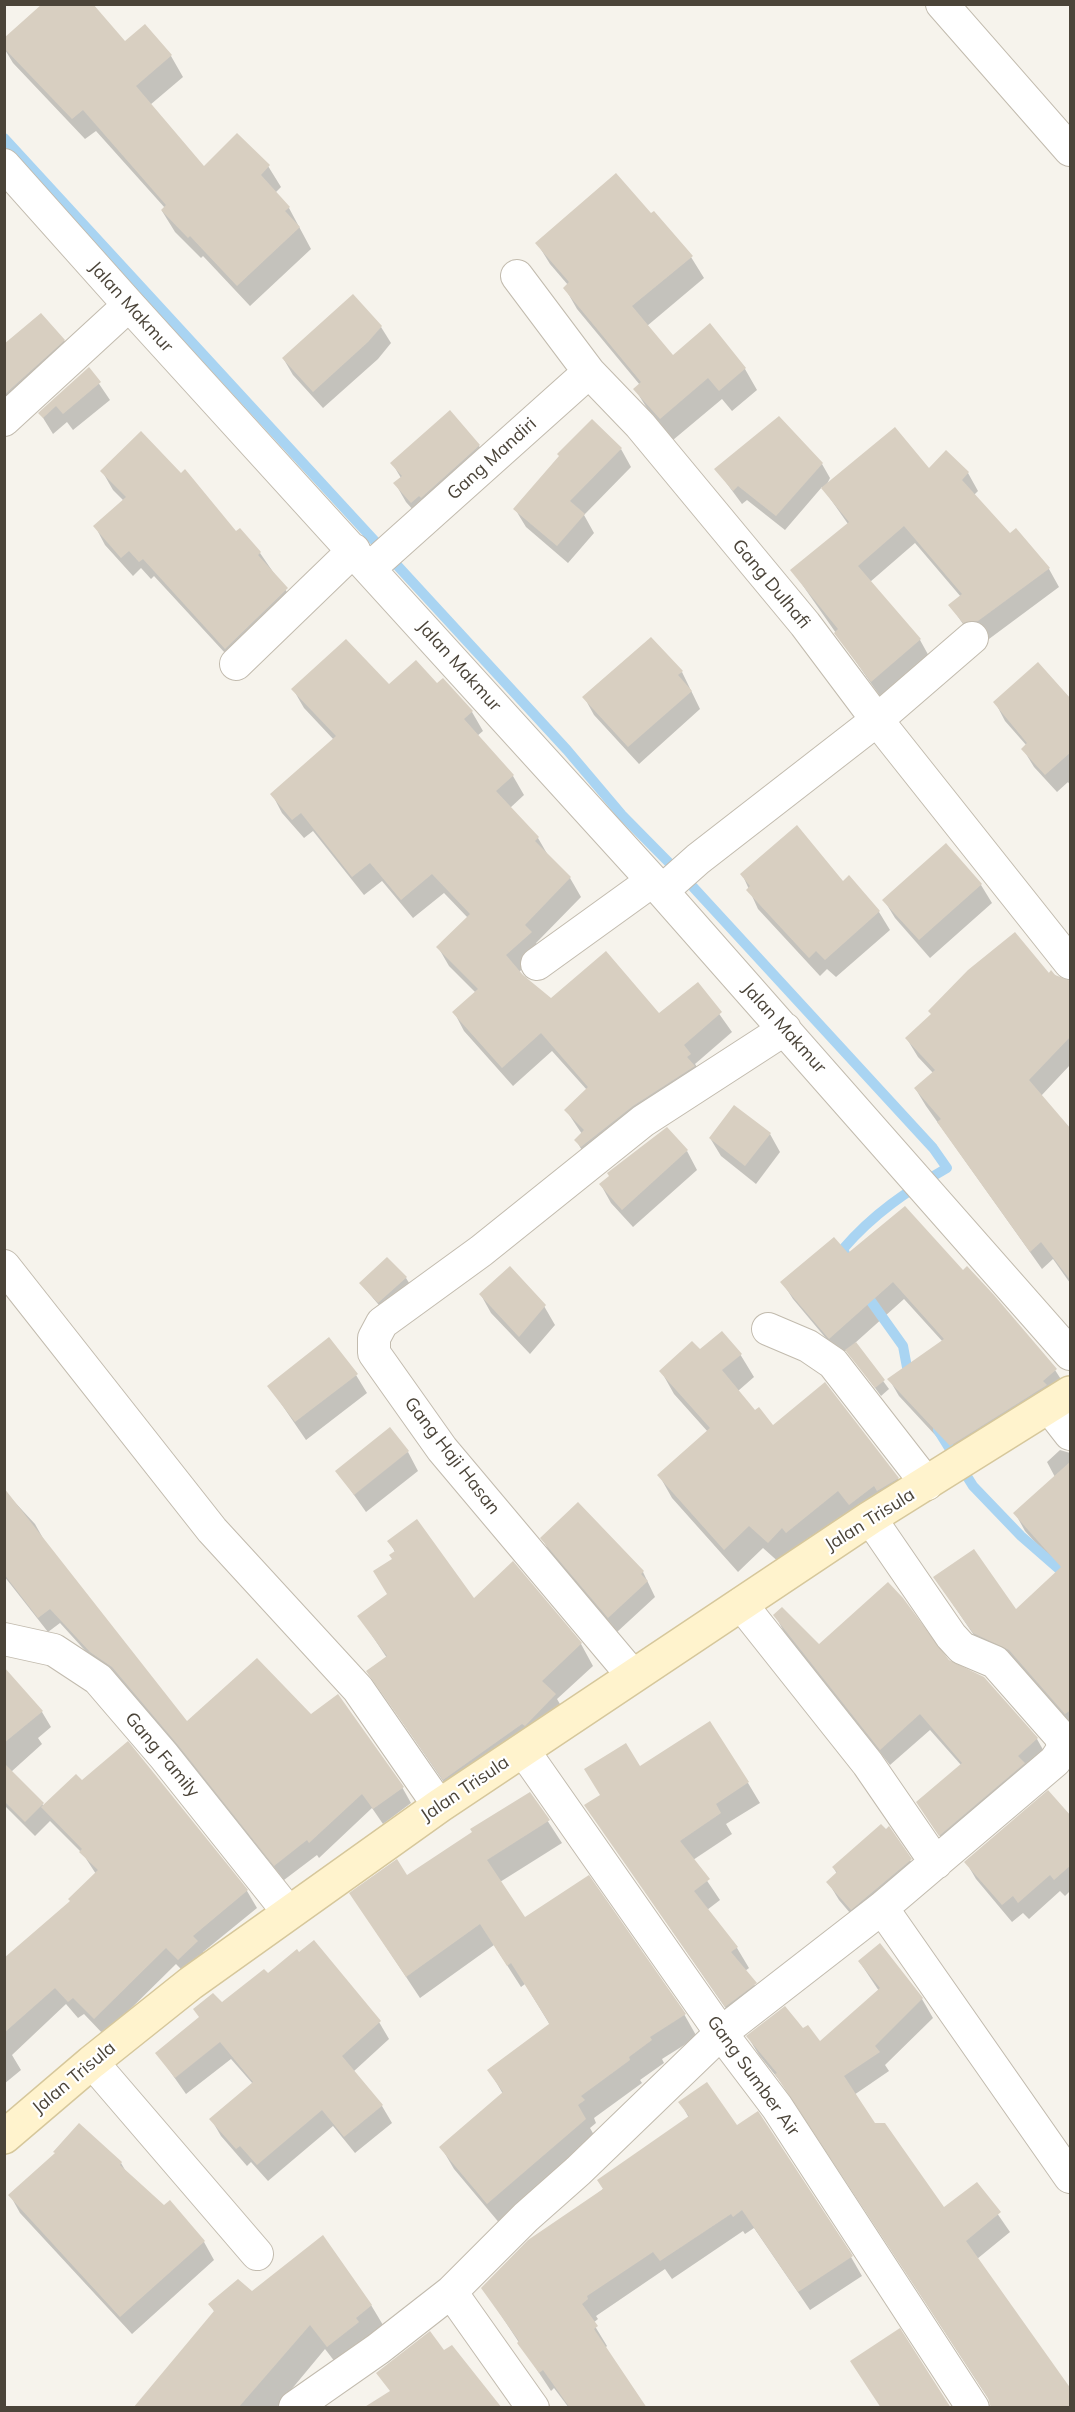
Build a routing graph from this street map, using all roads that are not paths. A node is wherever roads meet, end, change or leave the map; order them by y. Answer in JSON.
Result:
{"nodes":[{"id":1,"x":942,"y":4,"type":"edge"},
{"id":2,"x":1071,"y":150,"type":"edge"},
{"id":3,"x":4,"y":165,"type":"edge"},
{"id":4,"x":517,"y":276,"type":"dead end"},
{"id":5,"x":129,"y":306,"type":"junction"},
{"id":6,"x":589,"y":372,"type":"junction"},
{"id":7,"x":4,"y":420,"type":"edge"},
{"id":8,"x":375,"y":555,"type":"junction"},
{"id":9,"x":972,"y":638,"type":"dead end"},
{"id":10,"x":236,"y":664,"type":"dead end"},
{"id":11,"x":877,"y":720,"type":"junction"},
{"id":12,"x":672,"y":877,"type":"junction"},
{"id":13,"x":1061,"y":930,"type":"edge"},
{"id":14,"x":1071,"y":963,"type":"edge"},
{"id":15,"x":537,"y":964,"type":"dead end"},
{"id":16,"x":785,"y":1029,"type":"junction"},
{"id":17,"x":4,"y":1266,"type":"edge"},
{"id":18,"x":768,"y":1329,"type":"dead end"},
{"id":19,"x":1071,"y":1354,"type":"edge"},
{"id":20,"x":1060,"y":1400,"type":"edge"},
{"id":21,"x":1071,"y":1434,"type":"edge"},
{"id":22,"x":937,"y":1478,"type":"junction"},
{"id":23,"x":870,"y":1518,"type":"junction"},
{"id":24,"x":741,"y":1604,"type":"junction"},
{"id":25,"x":4,"y":1639,"type":"edge"},
{"id":26,"x":633,"y":1676,"type":"junction"},
{"id":27,"x":523,"y":1750,"type":"junction"},
{"id":28,"x":439,"y":1806,"type":"junction"},
{"id":29,"x":936,"y":1863,"type":"junction"},
{"id":30,"x":882,"y":1908,"type":"junction"},
{"id":31,"x":289,"y":1913,"type":"junction"},
{"id":32,"x":721,"y":2033,"type":"junction"},
{"id":33,"x":92,"y":2062,"type":"junction"},
{"id":34,"x":4,"y":2137,"type":"edge"},
{"id":35,"x":1071,"y":2177,"type":"edge"},
{"id":36,"x":257,"y":2254,"type":"dead end"},
{"id":37,"x":451,"y":2292,"type":"junction"},
{"id":38,"x":295,"y":2407,"type":"edge"},
{"id":39,"x":533,"y":2408,"type":"edge"},
{"id":40,"x":973,"y":2408,"type":"edge"}],
"edges":[{"from":1,"to":2,"type":"street"},
{"from":3,"to":5,"type":"street","name":"Jalan Makmur"},
{"from":4,"to":6,"type":"street","name":"Gang Dulhafi"},
{"from":5,"to":7,"type":"street"},
{"from":5,"to":8,"type":"street","name":"Jalan Makmur"},
{"from":6,"to":8,"type":"street","name":"Gang Mandiri"},
{"from":6,"to":11,"type":"street","name":"Gang Dulhafi"},
{"from":8,"to":10,"type":"street","name":"Gang Mandiri"},
{"from":8,"to":12,"type":"street","name":"Jalan Makmur"},
{"from":9,"to":11,"type":"street"},
{"from":11,"to":12,"type":"street"},
{"from":11,"to":13,"type":"street","name":"Gang Dulhafi"},
{"from":12,"to":15,"type":"street"},
{"from":12,"to":16,"type":"street","name":"Jalan Makmur"},
{"from":13,"to":14,"type":"street","name":"Gang Dulhafi"},
{"from":16,"to":19,"type":"street","name":"Jalan Makmur"},
{"from":16,"to":26,"type":"street","name":"Gang Haji Hasan"},
{"from":17,"to":28,"type":"street"},
{"from":18,"to":22,"type":"street"},
{"from":20,"to":21,"type":"street"},
{"from":20,"to":22,"type":"street","name":"Jalan Trisula"},
{"from":22,"to":23,"type":"street","name":"Jalan Trisula"},
{"from":23,"to":24,"type":"street","name":"Jalan Trisula"},
{"from":23,"to":29,"type":"street"},
{"from":24,"to":26,"type":"street","name":"Jalan Trisula"},
{"from":24,"to":29,"type":"street"},
{"from":25,"to":31,"type":"street","name":"Gang Family"},
{"from":26,"to":27,"type":"street","name":"Jalan Trisula"},
{"from":27,"to":28,"type":"street","name":"Jalan Trisula"},
{"from":27,"to":32,"type":"street","name":"Gang Sumber Air"},
{"from":28,"to":31,"type":"street","name":"Jalan Trisula"},
{"from":29,"to":30,"type":"street"},
{"from":30,"to":32,"type":"street"},
{"from":30,"to":35,"type":"street"},
{"from":31,"to":33,"type":"street","name":"Jalan Trisula"},
{"from":32,"to":37,"type":"street"},
{"from":32,"to":40,"type":"street","name":"Gang Sumber Air"},
{"from":33,"to":34,"type":"street","name":"Jalan Trisula"},
{"from":33,"to":36,"type":"street"},
{"from":37,"to":38,"type":"street"},
{"from":37,"to":39,"type":"street"}]}
